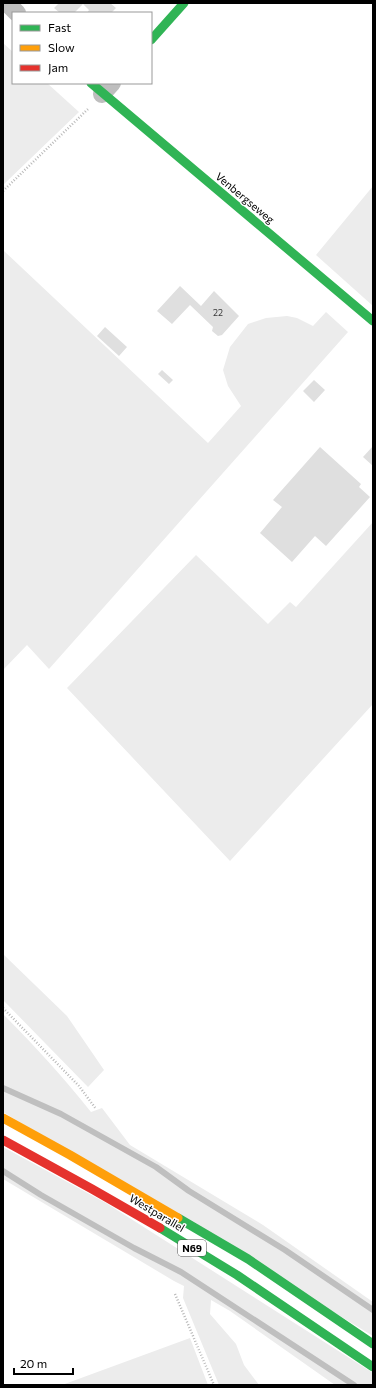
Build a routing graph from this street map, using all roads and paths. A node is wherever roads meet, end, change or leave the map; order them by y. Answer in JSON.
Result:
{"nodes":[{"id":1,"x":7,"y":3,"type":"edge"},
{"id":2,"x":184,"y":3,"type":"edge"},
{"id":3,"x":16,"y":12,"type":"edge"},
{"id":4,"x":152,"y":39,"type":"edge"},
{"id":5,"x":102,"y":87,"type":"edge"},
{"id":6,"x":3,"y":191,"type":"edge"},
{"id":7,"x":373,"y":321,"type":"edge"},
{"id":8,"x":3,"y":1008,"type":"edge"},
{"id":9,"x":96,"y":1108,"type":"dead end"},
{"id":10,"x":3,"y":1118,"type":"edge"},
{"id":11,"x":3,"y":1140,"type":"edge"},
{"id":12,"x":175,"y":1294,"type":"dead end"},
{"id":13,"x":373,"y":1344,"type":"edge"},
{"id":14,"x":373,"y":1367,"type":"edge"},
{"id":15,"x":214,"y":1385,"type":"edge"}],
"edges":[{"from":1,"to":3,"type":"street"},
{"from":2,"to":4,"type":"main road"},
{"from":5,"to":6,"type":"path"},
{"from":5,"to":7,"type":"main road","name":"Venbergseweg"},
{"from":8,"to":9,"type":"path"},
{"from":10,"to":13,"type":"main road","name":"Westparallel","number":"N69"},
{"from":11,"to":14,"type":"main road","name":"Westparallel","number":"N69"},
{"from":12,"to":15,"type":"path"}]}
